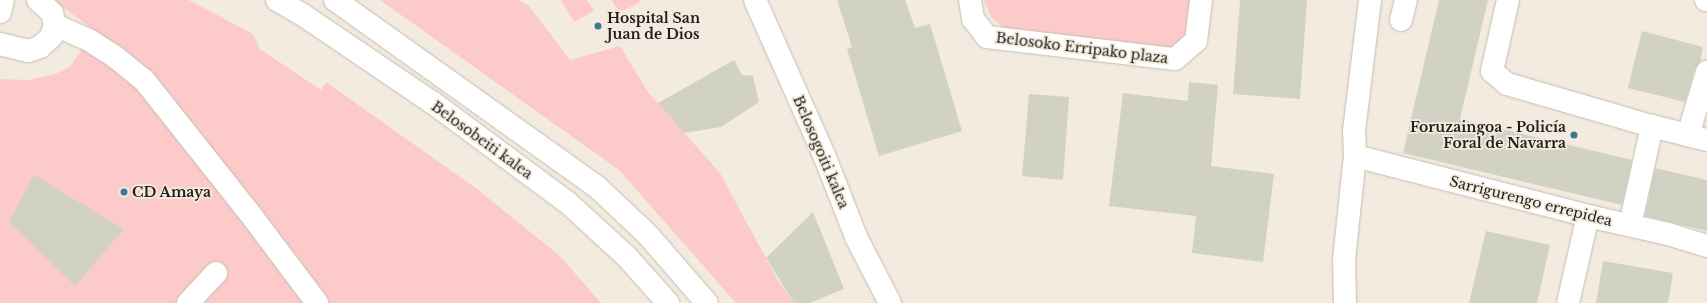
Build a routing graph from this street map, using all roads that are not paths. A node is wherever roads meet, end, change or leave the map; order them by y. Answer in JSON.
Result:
{"nodes":[{"id":1,"x":3,"y":0,"type":"edge"},
{"id":2,"x":38,"y":0,"type":"edge"},
{"id":3,"x":278,"y":0,"type":"edge"},
{"id":4,"x":335,"y":0,"type":"edge"},
{"id":5,"x":755,"y":0,"type":"edge"},
{"id":6,"x":970,"y":0,"type":"edge"},
{"id":7,"x":1201,"y":0,"type":"edge"},
{"id":8,"x":1370,"y":0,"type":"edge"},
{"id":9,"x":1508,"y":0,"type":"edge"},
{"id":10,"x":0,"y":12,"type":"edge"},
{"id":11,"x":55,"y":25,"type":"junction"},
{"id":12,"x":0,"y":44,"type":"edge"},
{"id":13,"x":1707,"y":72,"type":"edge"},
{"id":14,"x":1652,"y":126,"type":"junction"},
{"id":15,"x":1698,"y":138,"type":"edge"},
{"id":16,"x":1355,"y":156,"type":"junction"},
{"id":17,"x":1588,"y":216,"type":"junction"},
{"id":18,"x":1630,"y":225,"type":"junction"},
{"id":19,"x":1707,"y":246,"type":"edge"},
{"id":20,"x":216,"y":273,"type":"dead end"},
{"id":21,"x":188,"y":303,"type":"edge"},
{"id":22,"x":317,"y":303,"type":"edge"},
{"id":23,"x":668,"y":303,"type":"edge"},
{"id":24,"x":707,"y":303,"type":"edge"},
{"id":25,"x":890,"y":303,"type":"edge"},
{"id":26,"x":1345,"y":303,"type":"edge"},
{"id":27,"x":1568,"y":303,"type":"edge"}],
"edges":[{"from":1,"to":10,"type":"street"},
{"from":2,"to":11,"type":"street"},
{"from":3,"to":23,"type":"street","name":"Belosobeiti kalea"},
{"from":4,"to":24,"type":"street","name":"Belosobeiti kalea"},
{"from":5,"to":25,"type":"street","name":"Belosogoiti kalea"},
{"from":6,"to":7,"type":"street","name":"Belosoko Erripako plaza"},
{"from":8,"to":16,"type":"street"},
{"from":9,"to":14,"type":"street"},
{"from":11,"to":12,"type":"street"},
{"from":11,"to":22,"type":"street"},
{"from":13,"to":15,"type":"street"},
{"from":14,"to":15,"type":"street"},
{"from":14,"to":18,"type":"street"},
{"from":16,"to":17,"type":"street","name":"Sarrigurengo errepidea"},
{"from":16,"to":26,"type":"street"},
{"from":17,"to":18,"type":"street","name":"Sarrigurengo errepidea"},
{"from":17,"to":27,"type":"street"},
{"from":18,"to":19,"type":"street","name":"Sarrigurengo errepidea"},
{"from":20,"to":21,"type":"street"}]}
